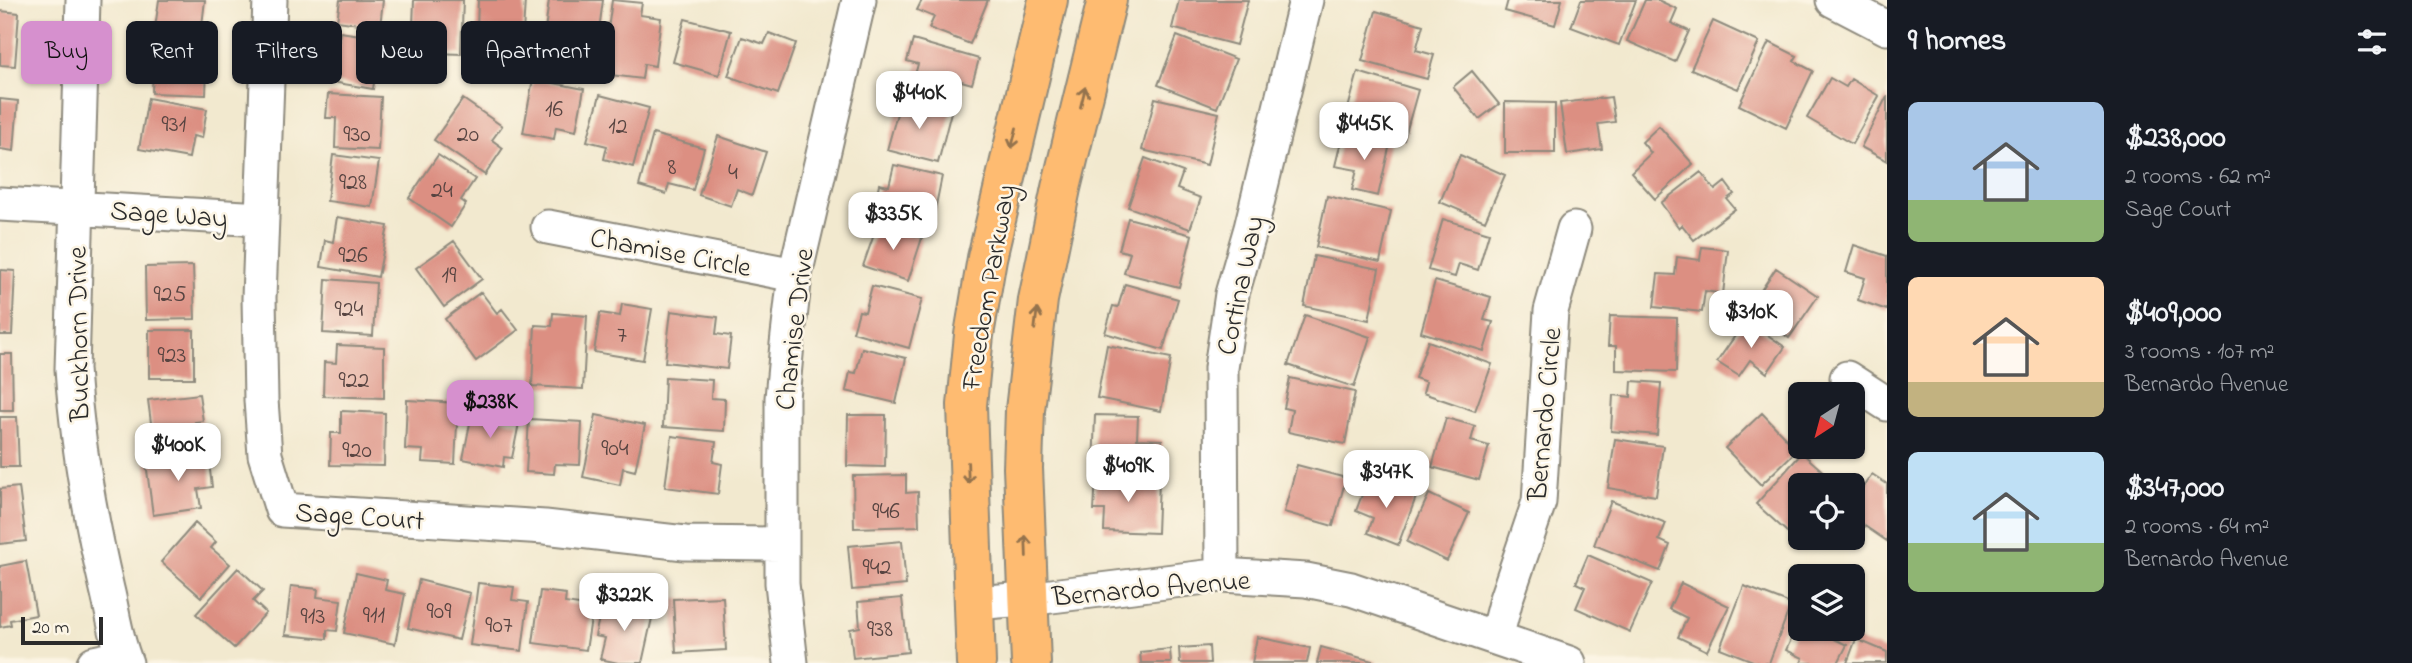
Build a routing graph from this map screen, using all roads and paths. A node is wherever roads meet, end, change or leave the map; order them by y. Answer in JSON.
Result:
{"nodes":[{"id":1,"x":83,"y":0,"type":"edge"},
{"id":2,"x":270,"y":0,"type":"edge"},
{"id":3,"x":859,"y":0,"type":"edge"},
{"id":4,"x":1048,"y":0,"type":"edge"},
{"id":5,"x":1107,"y":0,"type":"edge"},
{"id":6,"x":1307,"y":0,"type":"edge"},
{"id":7,"x":1833,"y":0,"type":"edge"},
{"id":8,"x":1887,"y":28,"type":"edge"},
{"id":9,"x":0,"y":204,"type":"edge"},
{"id":10,"x":76,"y":207,"type":"junction"},
{"id":11,"x":262,"y":219,"type":"junction"},
{"id":12,"x":548,"y":226,"type":"dead end"},
{"id":13,"x":1574,"y":229,"type":"dead end"},
{"id":14,"x":794,"y":275,"type":"junction"},
{"id":15,"x":1847,"y":378,"type":"dead end"},
{"id":16,"x":1887,"y":404,"type":"edge"},
{"id":17,"x":781,"y":544,"type":"junction"},
{"id":18,"x":1222,"y":575,"type":"junction"},
{"id":19,"x":1027,"y":599,"type":"junction"},
{"id":20,"x":973,"y":603,"type":"junction"},
{"id":21,"x":1496,"y":638,"type":"junction"},
{"id":22,"x":114,"y":661,"type":"edge"},
{"id":23,"x":791,"y":663,"type":"edge"},
{"id":24,"x":975,"y":663,"type":"edge"},
{"id":25,"x":1031,"y":663,"type":"edge"},
{"id":26,"x":1569,"y":663,"type":"edge"}],
"edges":[{"from":1,"to":10,"type":"street","name":"Buckhorn Drive"},
{"from":2,"to":11,"type":"street","name":"Sage Court"},
{"from":3,"to":14,"type":"street","name":"Chamise Drive"},
{"from":4,"to":20,"type":"main road","name":"Freedom Parkway","one_way":true},
{"from":19,"to":5,"type":"main road","name":"Freedom Parkway","one_way":true},
{"from":6,"to":18,"type":"street","name":"Cortina Way"},
{"from":7,"to":8,"type":"street"},
{"from":9,"to":10,"type":"street","name":"Sage Way"},
{"from":10,"to":11,"type":"street","name":"Sage Way"},
{"from":10,"to":22,"type":"street","name":"Buckhorn Drive"},
{"from":11,"to":17,"type":"street","name":"Sage Court"},
{"from":12,"to":14,"type":"street","name":"Chamise Circle"},
{"from":13,"to":21,"type":"street","name":"Bernardo Circle"},
{"from":14,"to":17,"type":"street","name":"Chamise Drive"},
{"from":15,"to":16,"type":"street"},
{"from":17,"to":23,"type":"street","name":"Chamise Drive"},
{"from":18,"to":19,"type":"street","name":"Bernardo Avenue"},
{"from":18,"to":21,"type":"street","name":"Bernardo Avenue"},
{"from":19,"to":20,"type":"street","name":"Bernardo Avenue"},
{"from":19,"to":25,"type":"main road","name":"Freedom Parkway"},
{"from":20,"to":24,"type":"main road","name":"Freedom Parkway"},
{"from":21,"to":26,"type":"street","name":"Bernardo Avenue"}]}
